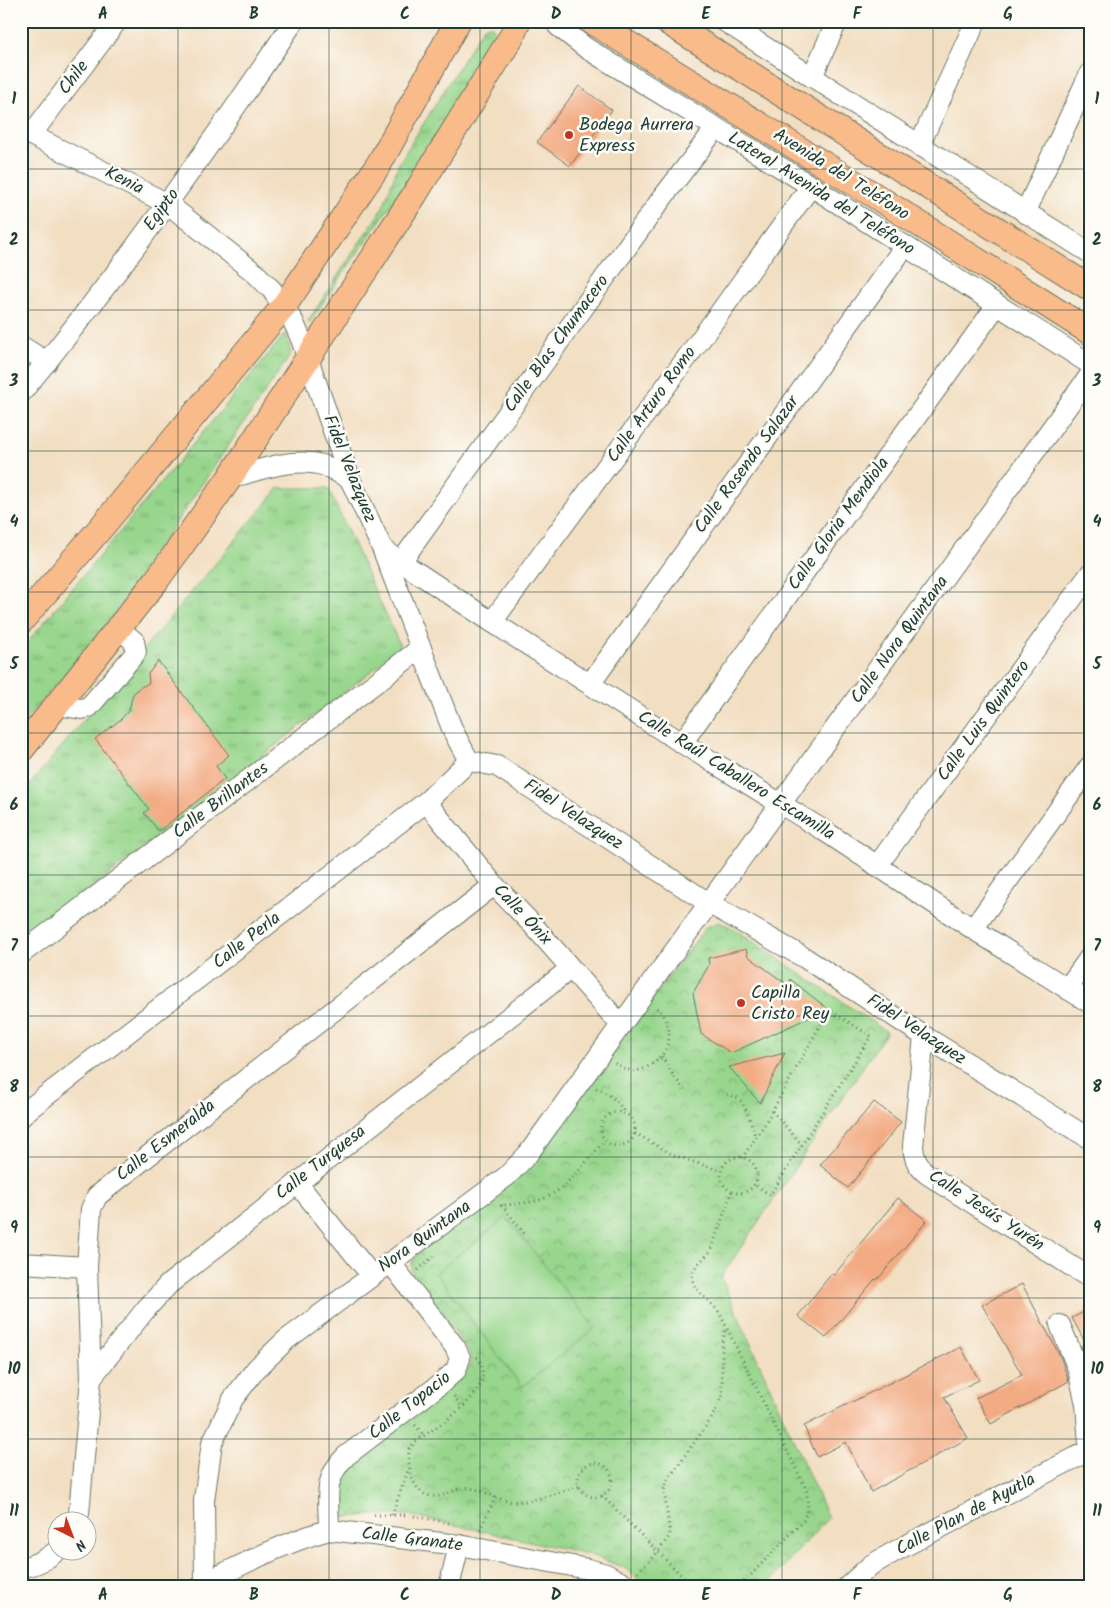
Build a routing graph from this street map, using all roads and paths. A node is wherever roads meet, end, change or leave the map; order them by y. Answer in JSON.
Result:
{"nodes":[{"id":1,"x":117,"y":21,"type":"edge"},
{"id":2,"x":294,"y":21,"type":"edge"},
{"id":3,"x":458,"y":21,"type":"edge"},
{"id":4,"x":518,"y":21,"type":"edge"},
{"id":5,"x":557,"y":21,"type":"edge"},
{"id":6,"x":591,"y":21,"type":"edge"},
{"id":7,"x":666,"y":21,"type":"edge"},
{"id":8,"x":724,"y":21,"type":"edge"},
{"id":9,"x":837,"y":21,"type":"edge"},
{"id":10,"x":976,"y":21,"type":"edge"},
{"id":11,"x":1090,"y":73,"type":"edge"},
{"id":12,"x":812,"y":76,"type":"junction"},
{"id":13,"x":857,"y":106,"type":"junction"},
{"id":14,"x":716,"y":128,"type":"junction"},
{"id":15,"x":26,"y":132,"type":"edge"},
{"id":16,"x":841,"y":133,"type":"junction"},
{"id":17,"x":919,"y":146,"type":"junction"},
{"id":18,"x":811,"y":186,"type":"junction"},
{"id":19,"x":869,"y":192,"type":"junction"},
{"id":20,"x":168,"y":204,"type":"junction"},
{"id":21,"x":1025,"y":213,"type":"junction"},
{"id":22,"x":855,"y":214,"type":"junction"},
{"id":23,"x":904,"y":246,"type":"junction"},
{"id":24,"x":1090,"y":254,"type":"edge"},
{"id":25,"x":1090,"y":288,"type":"edge"},
{"id":26,"x":997,"y":305,"type":"junction"},
{"id":27,"x":284,"y":306,"type":"junction"},
{"id":28,"x":1090,"y":332,"type":"edge"},
{"id":29,"x":21,"y":346,"type":"edge"},
{"id":30,"x":307,"y":357,"type":"junction"},
{"id":31,"x":47,"y":362,"type":"junction"},
{"id":32,"x":1090,"y":364,"type":"edge"},
{"id":33,"x":1090,"y":375,"type":"edge"},
{"id":34,"x":21,"y":393,"type":"edge"},
{"id":35,"x":229,"y":479,"type":"junction"},
{"id":36,"x":350,"y":479,"type":"junction"},
{"id":37,"x":382,"y":548,"type":"junction"},
{"id":38,"x":401,"y":562,"type":"junction"},
{"id":39,"x":1090,"y":574,"type":"edge"},
{"id":40,"x":21,"y":621,"type":"edge"},
{"id":41,"x":492,"y":622,"type":"junction"},
{"id":42,"x":421,"y":648,"type":"junction"},
{"id":43,"x":590,"y":684,"type":"junction"},
{"id":44,"x":682,"y":744,"type":"junction"},
{"id":45,"x":21,"y":750,"type":"edge"},
{"id":46,"x":469,"y":760,"type":"junction"},
{"id":47,"x":1090,"y":766,"type":"edge"},
{"id":48,"x":426,"y":802,"type":"junction"},
{"id":49,"x":780,"y":804,"type":"junction"},
{"id":50,"x":877,"y":866,"type":"junction"},
{"id":51,"x":494,"y":885,"type":"junction"},
{"id":52,"x":710,"y":904,"type":"junction"},
{"id":53,"x":973,"y":930,"type":"junction"},
{"id":54,"x":21,"y":954,"type":"edge"},
{"id":55,"x":1090,"y":957,"type":"edge"},
{"id":56,"x":570,"y":969,"type":"junction"},
{"id":57,"x":1067,"y":989,"type":"junction"},
{"id":58,"x":650,"y":1002,"type":"dead end"},
{"id":59,"x":1090,"y":1003,"type":"edge"},
{"id":60,"x":621,"y":1025,"type":"junction"},
{"id":61,"x":924,"y":1036,"type":"junction"},
{"id":62,"x":662,"y":1056,"type":"junction"},
{"id":63,"x":608,"y":1059,"type":"dead end"},
{"id":64,"x":588,"y":1085,"type":"dead end"},
{"id":65,"x":684,"y":1090,"type":"dead end"},
{"id":66,"x":727,"y":1095,"type":"dead end"},
{"id":67,"x":772,"y":1111,"type":"junction"},
{"id":68,"x":624,"y":1113,"type":"junction"},
{"id":69,"x":21,"y":1117,"type":"edge"},
{"id":70,"x":635,"y":1133,"type":"junction"},
{"id":71,"x":755,"y":1138,"type":"junction"},
{"id":72,"x":1090,"y":1139,"type":"edge"},
{"id":73,"x":605,"y":1141,"type":"junction"},
{"id":74,"x":802,"y":1146,"type":"junction"},
{"id":75,"x":742,"y":1158,"type":"junction"},
{"id":76,"x":722,"y":1171,"type":"junction"},
{"id":77,"x":297,"y":1183,"type":"junction"},
{"id":78,"x":754,"y":1184,"type":"junction"},
{"id":79,"x":732,"y":1192,"type":"junction"},
{"id":80,"x":502,"y":1206,"type":"junction"},
{"id":81,"x":495,"y":1208,"type":"dead end"},
{"id":82,"x":526,"y":1236,"type":"dead end"},
{"id":83,"x":440,"y":1250,"type":"dead end"},
{"id":84,"x":21,"y":1262,"type":"edge"},
{"id":85,"x":390,"y":1262,"type":"junction"},
{"id":86,"x":87,"y":1267,"type":"junction"},
{"id":87,"x":418,"y":1275,"type":"dead end"},
{"id":88,"x":372,"y":1276,"type":"junction"},
{"id":89,"x":1090,"y":1278,"type":"edge"},
{"id":90,"x":1060,"y":1325,"type":"dead end"},
{"id":91,"x":726,"y":1326,"type":"junction"},
{"id":92,"x":472,"y":1350,"type":"dead end"},
{"id":93,"x":91,"y":1378,"type":"junction"},
{"id":94,"x":1089,"y":1453,"type":"edge"},
{"id":95,"x":410,"y":1468,"type":"junction"},
{"id":96,"x":579,"y":1486,"type":"junction"},
{"id":97,"x":496,"y":1496,"type":"junction"},
{"id":98,"x":602,"y":1496,"type":"junction"},
{"id":99,"x":79,"y":1510,"type":"edge"},
{"id":100,"x":373,"y":1515,"type":"dead end"},
{"id":101,"x":392,"y":1515,"type":"junction"},
{"id":102,"x":454,"y":1524,"type":"dead end"},
{"id":103,"x":471,"y":1528,"type":"dead end"},
{"id":104,"x":329,"y":1530,"type":"junction"},
{"id":105,"x":480,"y":1530,"type":"junction"},
{"id":106,"x":489,"y":1532,"type":"dead end"},
{"id":107,"x":459,"y":1545,"type":"junction"},
{"id":108,"x":658,"y":1552,"type":"junction"},
{"id":109,"x":48,"y":1558,"type":"edge"},
{"id":110,"x":21,"y":1567,"type":"edge"},
{"id":111,"x":632,"y":1581,"type":"edge"},
{"id":112,"x":202,"y":1585,"type":"edge"},
{"id":113,"x":692,"y":1586,"type":"edge"},
{"id":114,"x":449,"y":1587,"type":"edge"},
{"id":115,"x":739,"y":1587,"type":"edge"},
{"id":116,"x":848,"y":1587,"type":"edge"}],
"edges":[{"from":1,"to":15,"type":"street","name":"Chile"},
{"from":2,"to":20,"type":"street","name":"Egipto"},
{"from":3,"to":27,"type":"main road"},
{"from":4,"to":30,"type":"main road"},
{"from":5,"to":14,"type":"street","name":"Lateral Avenida del Teléfono"},
{"from":6,"to":19,"type":"main road","name":"Avenida del Teléfono"},
{"from":7,"to":16,"type":"main road","name":"Avenida del Teléfono"},
{"from":8,"to":12,"type":"street"},
{"from":9,"to":12,"type":"street"},
{"from":10,"to":17,"type":"street"},
{"from":11,"to":21,"type":"street"},
{"from":12,"to":13,"type":"street"},
{"from":13,"to":16,"type":"street"},
{"from":13,"to":17,"type":"street"},
{"from":14,"to":18,"type":"street","name":"Lateral Avenida del Teléfono"},
{"from":14,"to":38,"type":"street","name":"Calle Blas Chumacero"},
{"from":15,"to":20,"type":"street","name":"Kenia"},
{"from":16,"to":25,"type":"main road","name":"Avenida del Teléfono"},
{"from":17,"to":21,"type":"street"},
{"from":18,"to":22,"type":"street","name":"Lateral Avenida del Teléfono"},
{"from":18,"to":41,"type":"street","name":"Calle Arturo Romo"},
{"from":19,"to":22,"type":"street"},
{"from":19,"to":28,"type":"main road","name":"Avenida del Teléfono"},
{"from":20,"to":27,"type":"street","name":"Kenia"},
{"from":20,"to":31,"type":"street","name":"Egipto"},
{"from":21,"to":24,"type":"street"},
{"from":22,"to":23,"type":"street","name":"Lateral Avenida del Teléfono"},
{"from":23,"to":26,"type":"street","name":"Lateral Avenida del Teléfono"},
{"from":23,"to":43,"type":"street","name":"Calle Rosendo Salazar"},
{"from":26,"to":32,"type":"street","name":"Lateral Avenida del Teléfono"},
{"from":26,"to":44,"type":"street","name":"Calle Gloria Mendiola"},
{"from":27,"to":30,"type":"street","name":"Fidel Velazquez"},
{"from":27,"to":40,"type":"main road"},
{"from":29,"to":31,"type":"street"},
{"from":30,"to":35,"type":"main road"},
{"from":30,"to":36,"type":"street","name":"Fidel Velazquez"},
{"from":31,"to":34,"type":"street","name":"Egipto"},
{"from":33,"to":49,"type":"street","name":"Calle Nora Quintana"},
{"from":35,"to":36,"type":"street"},
{"from":35,"to":45,"type":"main road"},
{"from":36,"to":37,"type":"street","name":"Fidel Velazquez"},
{"from":37,"to":38,"type":"street","name":"Calle Raúl Caballero Escamilla"},
{"from":37,"to":42,"type":"street","name":"Fidel Velazquez"},
{"from":38,"to":41,"type":"street","name":"Calle Raúl Caballero Escamilla"},
{"from":39,"to":50,"type":"street","name":"Calle Luis Quintero"},
{"from":41,"to":43,"type":"street","name":"Calle Raúl Caballero Escamilla"},
{"from":42,"to":46,"type":"street","name":"Fidel Velazquez"},
{"from":42,"to":54,"type":"street","name":"Calle Brillantes"},
{"from":43,"to":44,"type":"street","name":"Calle Raúl Caballero Escamilla"},
{"from":44,"to":49,"type":"street","name":"Calle Raúl Caballero Escamilla"},
{"from":46,"to":48,"type":"street","name":"Calle Perla"},
{"from":46,"to":52,"type":"street","name":"Fidel Velazquez"},
{"from":47,"to":53,"type":"street"},
{"from":48,"to":51,"type":"street","name":"Calle Ónix"},
{"from":48,"to":69,"type":"street","name":"Calle Perla"},
{"from":49,"to":50,"type":"street","name":"Calle Raúl Caballero Escamilla"},
{"from":49,"to":52,"type":"street","name":"Calle Nora Quintana"},
{"from":50,"to":53,"type":"street","name":"Calle Raúl Caballero Escamilla"},
{"from":51,"to":56,"type":"street","name":"Calle Ónix"},
{"from":51,"to":86,"type":"street","name":"Calle Esmeralda"},
{"from":52,"to":60,"type":"street","name":"Nora Quintana"},
{"from":52,"to":61,"type":"street","name":"Fidel Velazquez"},
{"from":53,"to":57,"type":"street","name":"Calle Raúl Caballero Escamilla"},
{"from":55,"to":57,"type":"street"},
{"from":56,"to":60,"type":"street","name":"Calle Ónix"},
{"from":56,"to":77,"type":"street","name":"Calle Turquesa"},
{"from":57,"to":59,"type":"street","name":"Calle Raúl Caballero Escamilla"},
{"from":58,"to":62,"type":"path"},
{"from":60,"to":85,"type":"street","name":"Nora Quintana"},
{"from":61,"to":72,"type":"street","name":"Fidel Velazquez"},
{"from":61,"to":89,"type":"street","name":"Calle Jesús Yurén"},
{"from":62,"to":63,"type":"path"},
{"from":62,"to":65,"type":"path"},
{"from":64,"to":68,"type":"path"},
{"from":66,"to":71,"type":"path"},
{"from":67,"to":71,"type":"path"},
{"from":67,"to":74,"type":"path"},
{"from":67,"to":74,"type":"path"},
{"from":68,"to":70,"type":"path"},
{"from":68,"to":73,"type":"path"},
{"from":70,"to":73,"type":"path"},
{"from":70,"to":76,"type":"path"},
{"from":71,"to":75,"type":"path"},
{"from":73,"to":80,"type":"path"},
{"from":74,"to":78,"type":"path"},
{"from":75,"to":76,"type":"path"},
{"from":75,"to":78,"type":"path"},
{"from":76,"to":79,"type":"path"},
{"from":77,"to":88,"type":"street"},
{"from":77,"to":93,"type":"street","name":"Calle Turquesa"},
{"from":78,"to":79,"type":"path"},
{"from":79,"to":91,"type":"path"},
{"from":80,"to":81,"type":"path"},
{"from":80,"to":82,"type":"path"},
{"from":83,"to":87,"type":"path"},
{"from":84,"to":86,"type":"street"},
{"from":85,"to":88,"type":"street","name":"Nora Quintana"},
{"from":85,"to":104,"type":"street","name":"Calle Topacio"},
{"from":86,"to":93,"type":"street","name":"Calle Esmeralda"},
{"from":88,"to":112,"type":"street","name":"Nora Quintana"},
{"from":90,"to":94,"type":"street"},
{"from":91,"to":108,"type":"path"},
{"from":91,"to":115,"type":"path"},
{"from":92,"to":95,"type":"path"},
{"from":93,"to":99,"type":"street","name":"Calle Esmeralda"},
{"from":94,"to":116,"type":"street","name":"Calle Plan de Ayutla"},
{"from":95,"to":97,"type":"path"},
{"from":95,"to":101,"type":"path"},
{"from":96,"to":97,"type":"path"},
{"from":96,"to":98,"type":"path"},
{"from":96,"to":98,"type":"path"},
{"from":97,"to":105,"type":"path"},
{"from":98,"to":108,"type":"path"},
{"from":100,"to":101,"type":"path"},
{"from":101,"to":102,"type":"path"},
{"from":103,"to":105,"type":"path"},
{"from":104,"to":107,"type":"street","name":"Calle Granate"},
{"from":104,"to":112,"type":"street","name":"Calle Granate"},
{"from":105,"to":106,"type":"path"},
{"from":107,"to":111,"type":"street","name":"Calle Granate"},
{"from":107,"to":114,"type":"street"},
{"from":108,"to":111,"type":"path"},
{"from":108,"to":113,"type":"path"},
{"from":109,"to":110,"type":"street"}]}
